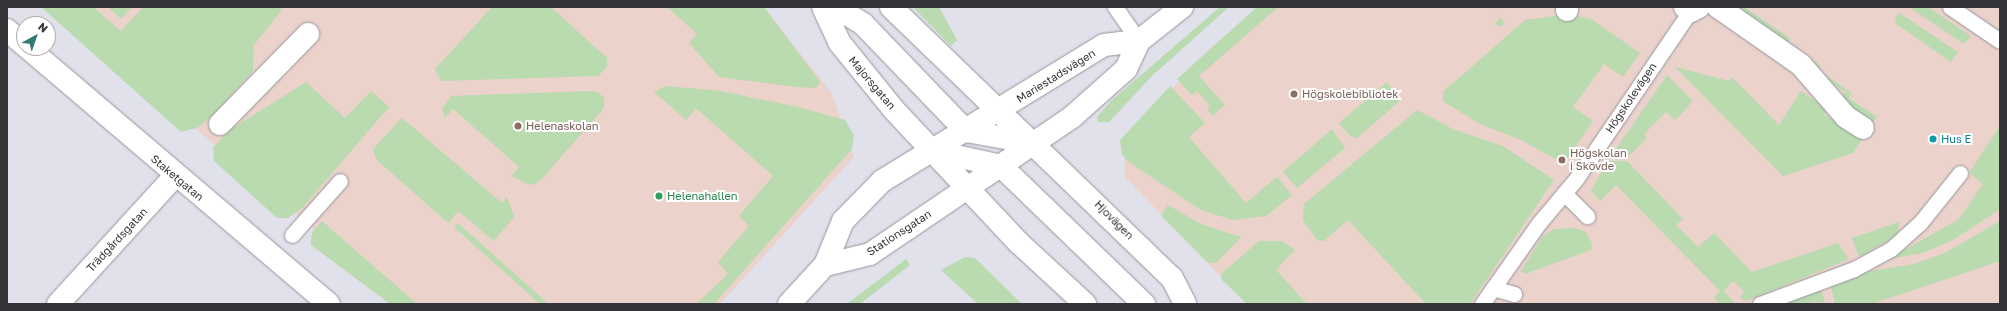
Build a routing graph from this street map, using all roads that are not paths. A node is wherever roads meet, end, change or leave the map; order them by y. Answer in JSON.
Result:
{"nodes":[{"id":1,"x":823,"y":7,"type":"edge"},
{"id":2,"x":835,"y":7,"type":"edge"},
{"id":3,"x":891,"y":7,"type":"edge"},
{"id":4,"x":1115,"y":7,"type":"edge"},
{"id":5,"x":1182,"y":7,"type":"edge"},
{"id":6,"x":1718,"y":7,"type":"edge"},
{"id":7,"x":1950,"y":7,"type":"edge"},
{"id":8,"x":1692,"y":8,"type":"edge"},
{"id":9,"x":7,"y":30,"type":"edge"},
{"id":10,"x":308,"y":34,"type":"dead end"},
{"id":11,"x":16,"y":38,"type":"edge"},
{"id":12,"x":1139,"y":41,"type":"junction"},
{"id":13,"x":2000,"y":41,"type":"edge"},
{"id":14,"x":37,"y":56,"type":"edge"},
{"id":15,"x":998,"y":112,"type":"junction"},
{"id":16,"x":220,"y":124,"type":"dead end"},
{"id":17,"x":1863,"y":128,"type":"dead end"},
{"id":18,"x":966,"y":131,"type":"junction"},
{"id":19,"x":1033,"y":143,"type":"junction"},
{"id":20,"x":933,"y":151,"type":"junction"},
{"id":21,"x":1001,"y":166,"type":"junction"},
{"id":22,"x":1960,"y":173,"type":"dead end"},
{"id":23,"x":175,"y":176,"type":"junction"},
{"id":24,"x":340,"y":181,"type":"dead end"},
{"id":25,"x":968,"y":188,"type":"junction"},
{"id":26,"x":1564,"y":193,"type":"junction"},
{"id":27,"x":1587,"y":216,"type":"dead end"},
{"id":28,"x":292,"y":235,"type":"dead end"},
{"id":29,"x":825,"y":265,"type":"junction"},
{"id":30,"x":1493,"y":288,"type":"junction"},
{"id":31,"x":1514,"y":294,"type":"dead end"},
{"id":32,"x":58,"y":304,"type":"edge"},
{"id":33,"x":329,"y":304,"type":"edge"},
{"id":34,"x":789,"y":304,"type":"edge"},
{"id":35,"x":1085,"y":304,"type":"edge"},
{"id":36,"x":1144,"y":304,"type":"edge"},
{"id":37,"x":1185,"y":304,"type":"edge"},
{"id":38,"x":1482,"y":304,"type":"edge"},
{"id":39,"x":1760,"y":304,"type":"edge"}],
"edges":[{"from":1,"to":20,"type":"street","name":"Majorsgatan"},
{"from":2,"to":18,"type":"street"},
{"from":3,"to":15,"type":"street"},
{"from":4,"to":12,"type":"lane"},
{"from":5,"to":12,"type":"street"},
{"from":6,"to":17,"type":"street"},
{"from":7,"to":13,"type":"lane"},
{"from":8,"to":26,"type":"lane","name":"Högskolevägen"},
{"from":9,"to":11,"type":"street"},
{"from":10,"to":16,"type":"street"},
{"from":12,"to":15,"type":"street","name":"Mariestadsvägen"},
{"from":12,"to":19,"type":"street"},
{"from":14,"to":23,"type":"street","name":"Staketgatan"},
{"from":15,"to":18,"type":"street","name":"Mariestadsvägen"},
{"from":15,"to":19,"type":"street","name":"Hjovägen"},
{"from":18,"to":19,"type":"street"},
{"from":18,"to":20,"type":"street","name":"Mariestadsvägen"},
{"from":19,"to":21,"type":"street","name":"Stationsgatan"},
{"from":19,"to":37,"type":"street","name":"Hjovägen"},
{"from":20,"to":21,"type":"street"},
{"from":20,"to":25,"type":"street","name":"Majorsgatan"},
{"from":20,"to":29,"type":"street"},
{"from":21,"to":25,"type":"street","name":"Stationsgatan"},
{"from":21,"to":36,"type":"street"},
{"from":22,"to":39,"type":"lane"},
{"from":23,"to":32,"type":"street","name":"Trädgårdsgatan"},
{"from":23,"to":33,"type":"street","name":"Staketgatan"},
{"from":24,"to":28,"type":"lane"},
{"from":25,"to":29,"type":"street","name":"Stationsgatan"},
{"from":25,"to":35,"type":"street"},
{"from":26,"to":27,"type":"lane"},
{"from":26,"to":30,"type":"lane","name":"Högskolevägen"},
{"from":29,"to":34,"type":"street"},
{"from":30,"to":31,"type":"lane"},
{"from":30,"to":38,"type":"lane","name":"Högskolevägen"}]}
